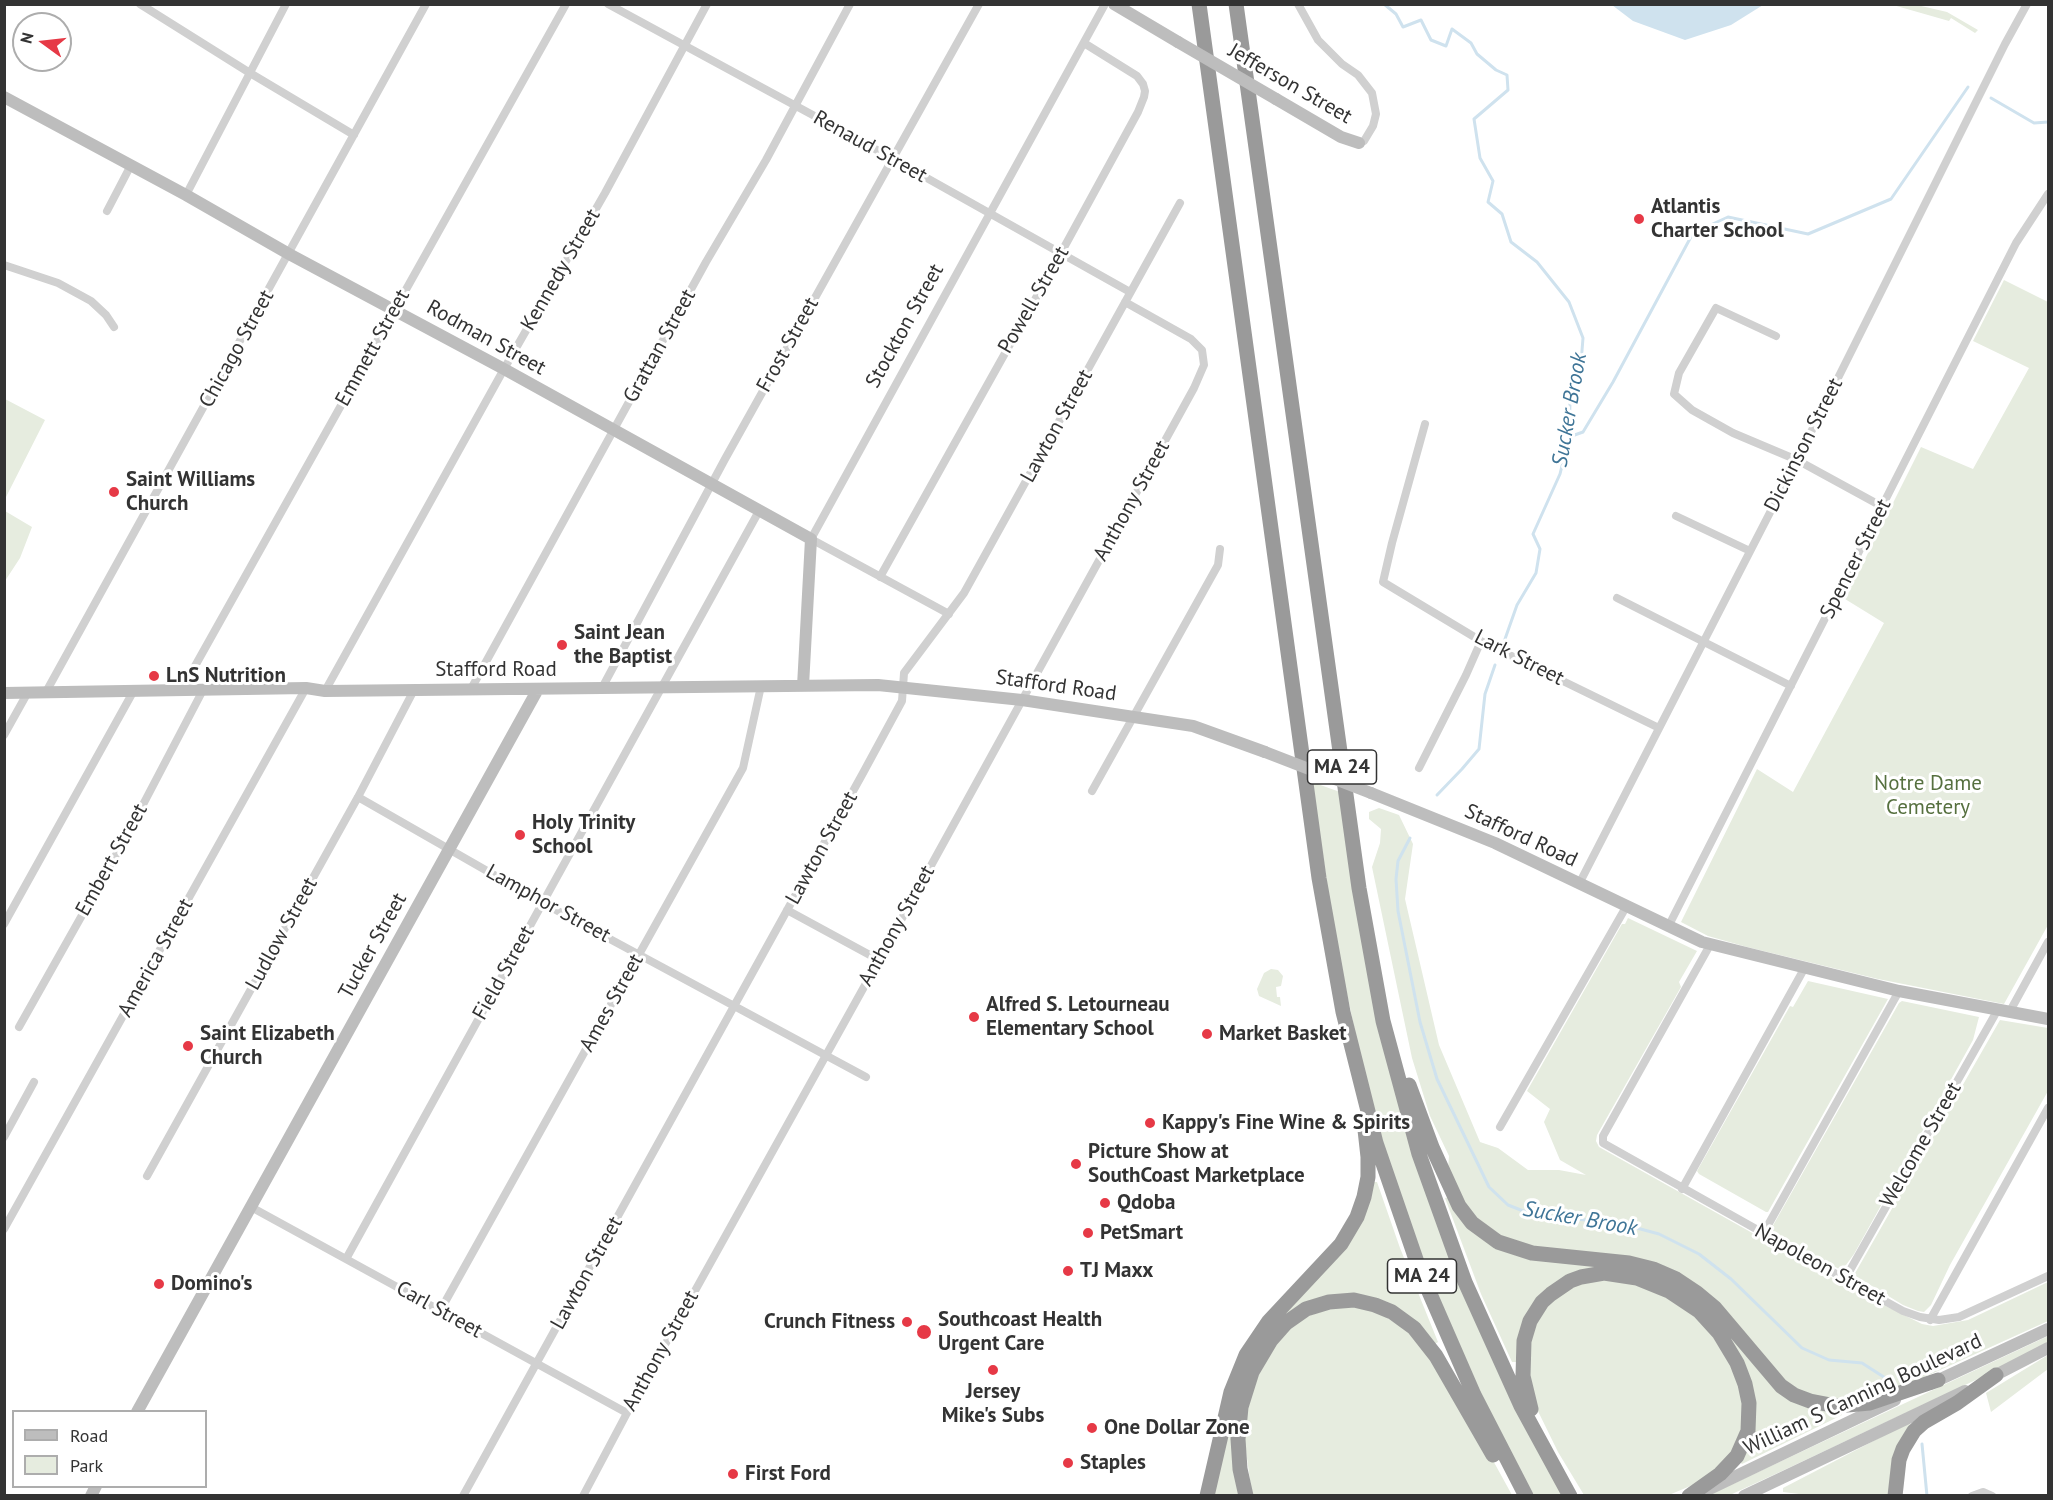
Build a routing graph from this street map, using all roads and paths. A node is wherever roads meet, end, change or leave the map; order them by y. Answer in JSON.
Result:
{"nodes":[{"id":1,"x":286,"y":4,"type":"edge"},
{"id":2,"x":426,"y":4,"type":"edge"},
{"id":3,"x":566,"y":4,"type":"edge"},
{"id":4,"x":608,"y":4,"type":"edge"},
{"id":5,"x":707,"y":4,"type":"edge"},
{"id":6,"x":850,"y":4,"type":"edge"},
{"id":7,"x":979,"y":4,"type":"edge"},
{"id":8,"x":1105,"y":4,"type":"edge"},
{"id":9,"x":1114,"y":4,"type":"edge"},
{"id":10,"x":1199,"y":4,"type":"edge"},
{"id":11,"x":1236,"y":4,"type":"edge"},
{"id":12,"x":1298,"y":4,"type":"edge"},
{"id":13,"x":2028,"y":4,"type":"edge"},
{"id":14,"x":146,"y":6,"type":"edge"},
{"id":15,"x":1084,"y":43,"type":"junction"},
{"id":16,"x":685,"y":47,"type":"junction"},
{"id":17,"x":250,"y":74,"type":"junction"},
{"id":18,"x":4,"y":97,"type":"edge"},
{"id":19,"x":795,"y":106,"type":"junction"},
{"id":20,"x":354,"y":135,"type":"junction"},
{"id":21,"x":1359,"y":143,"type":"joint"},
{"id":22,"x":893,"y":160,"type":"junction"},
{"id":23,"x":131,"y":165,"type":"junction"},
{"id":24,"x":2049,"y":194,"type":"edge"},
{"id":25,"x":186,"y":195,"type":"junction"},
{"id":26,"x":1180,"y":203,"type":"dead end"},
{"id":27,"x":107,"y":211,"type":"dead end"},
{"id":28,"x":990,"y":214,"type":"junction"},
{"id":29,"x":1061,"y":253,"type":"junction"},
{"id":30,"x":289,"y":254,"type":"junction"},
{"id":31,"x":4,"y":265,"type":"edge"},
{"id":32,"x":1130,"y":292,"type":"junction"},
{"id":33,"x":1125,"y":302,"type":"junction"},
{"id":34,"x":394,"y":309,"type":"junction"},
{"id":35,"x":114,"y":327,"type":"dead end"},
{"id":36,"x":1776,"y":336,"type":"dead end"},
{"id":37,"x":504,"y":369,"type":"junction"},
{"id":38,"x":1425,"y":424,"type":"dead end"},
{"id":39,"x":613,"y":431,"type":"junction"},
{"id":40,"x":1797,"y":460,"type":"junction"},
{"id":41,"x":711,"y":484,"type":"junction"},
{"id":42,"x":1883,"y":507,"type":"junction"},
{"id":43,"x":759,"y":511,"type":"junction"},
{"id":44,"x":1676,"y":516,"type":"dead end"},
{"id":45,"x":811,"y":539,"type":"junction"},
{"id":46,"x":1220,"y":549,"type":"dead end"},
{"id":47,"x":1750,"y":551,"type":"junction"},
{"id":48,"x":880,"y":577,"type":"junction"},
{"id":49,"x":1617,"y":598,"type":"dead end"},
{"id":50,"x":949,"y":614,"type":"junction"},
{"id":51,"x":1481,"y":641,"type":"junction"},
{"id":52,"x":1703,"y":641,"type":"junction"},
{"id":53,"x":760,"y":686,"type":"junction"},
{"id":54,"x":803,"y":686,"type":"junction"},
{"id":55,"x":902,"y":686,"type":"junction"},
{"id":56,"x":1791,"y":686,"type":"junction"},
{"id":57,"x":663,"y":687,"type":"junction"},
{"id":58,"x":306,"y":688,"type":"junction"},
{"id":59,"x":602,"y":688,"type":"junction"},
{"id":60,"x":471,"y":689,"type":"junction"},
{"id":61,"x":538,"y":689,"type":"junction"},
{"id":62,"x":203,"y":690,"type":"junction"},
{"id":63,"x":414,"y":690,"type":"junction"},
{"id":64,"x":181,"y":691,"type":"junction"},
{"id":65,"x":325,"y":691,"type":"junction"},
{"id":66,"x":28,"y":692,"type":"junction"},
{"id":67,"x":46,"y":692,"type":"junction"},
{"id":68,"x":133,"y":692,"type":"junction"},
{"id":69,"x":4,"y":693,"type":"edge"},
{"id":70,"x":1022,"y":700,"type":"junction"},
{"id":71,"x":1133,"y":717,"type":"junction"},
{"id":72,"x":1659,"y":728,"type":"junction"},
{"id":73,"x":4,"y":735,"type":"edge"},
{"id":74,"x":1419,"y":768,"type":"dead end"},
{"id":75,"x":1092,"y":791,"type":"dead end"},
{"id":76,"x":358,"y":797,"type":"junction"},
{"id":77,"x":449,"y":849,"type":"junction"},
{"id":78,"x":1579,"y":884,"type":"junction"},
{"id":79,"x":1359,"y":888,"type":"junction"},
{"id":80,"x":543,"y":903,"type":"junction"},
{"id":81,"x":1626,"y":907,"type":"junction"},
{"id":82,"x":787,"y":910,"type":"junction"},
{"id":83,"x":4,"y":924,"type":"edge"},
{"id":84,"x":1668,"y":927,"type":"junction"},
{"id":85,"x":2049,"y":942,"type":"edge"},
{"id":86,"x":1710,"y":945,"type":"junction"},
{"id":87,"x":638,"y":954,"type":"junction"},
{"id":88,"x":879,"y":960,"type":"junction"},
{"id":89,"x":1804,"y":969,"type":"junction"},
{"id":90,"x":1899,"y":991,"type":"junction"},
{"id":91,"x":735,"y":1007,"type":"junction"},
{"id":92,"x":2003,"y":1012,"type":"junction"},
{"id":93,"x":2049,"y":1019,"type":"edge"},
{"id":94,"x":19,"y":1027,"type":"dead end"},
{"id":95,"x":1350,"y":1044,"type":"junction"},
{"id":96,"x":825,"y":1055,"type":"junction"},
{"id":97,"x":866,"y":1077,"type":"dead end"},
{"id":98,"x":34,"y":1082,"type":"dead end"},
{"id":99,"x":2049,"y":1108,"type":"edge"},
{"id":100,"x":1500,"y":1127,"type":"dead end"},
{"id":101,"x":4,"y":1137,"type":"edge"},
{"id":102,"x":147,"y":1176,"type":"dead end"},
{"id":103,"x":1682,"y":1188,"type":"junction"},
{"id":104,"x":251,"y":1207,"type":"junction"},
{"id":105,"x":4,"y":1229,"type":"edge"},
{"id":106,"x":1763,"y":1233,"type":"junction"},
{"id":107,"x":346,"y":1259,"type":"junction"},
{"id":108,"x":2049,"y":1276,"type":"edge"},
{"id":109,"x":1845,"y":1279,"type":"junction"},
{"id":110,"x":440,"y":1311,"type":"junction"},
{"id":111,"x":1930,"y":1320,"type":"junction"},
{"id":112,"x":2049,"y":1329,"type":"edge"},
{"id":113,"x":2049,"y":1348,"type":"edge"},
{"id":114,"x":537,"y":1364,"type":"junction"},
{"id":115,"x":1996,"y":1375,"type":"junction"},
{"id":116,"x":1938,"y":1380,"type":"junction"},
{"id":117,"x":138,"y":1410,"type":"edge"},
{"id":118,"x":627,"y":1413,"type":"junction"},
{"id":119,"x":463,"y":1496,"type":"edge"},
{"id":120,"x":583,"y":1496,"type":"edge"},
{"id":121,"x":1207,"y":1496,"type":"edge"},
{"id":122,"x":1246,"y":1496,"type":"edge"},
{"id":123,"x":1524,"y":1496,"type":"edge"},
{"id":124,"x":1571,"y":1496,"type":"edge"},
{"id":125,"x":1689,"y":1496,"type":"edge"},
{"id":126,"x":1695,"y":1496,"type":"edge"},
{"id":127,"x":1744,"y":1496,"type":"edge"},
{"id":128,"x":1895,"y":1496,"type":"edge"},
{"id":129,"x":1972,"y":1496,"type":"edge"},
{"id":130,"x":1992,"y":1496,"type":"edge"}],
"edges":[{"from":1,"to":17,"type":"street"},
{"from":2,"to":20,"type":"street","name":"Chicago Street"},
{"from":3,"to":34,"type":"street","name":"Emmett Street"},
{"from":4,"to":16,"type":"street","name":"Renaud Street"},
{"from":5,"to":16,"type":"street","name":"Kennedy Street"},
{"from":6,"to":19,"type":"street","name":"Grattan Street"},
{"from":7,"to":22,"type":"street","name":"Frost Street"},
{"from":8,"to":15,"type":"street","name":"Stockton Street"},
{"from":9,"to":21,"type":"street","name":"Jefferson Street","bridge":true},
{"from":10,"to":95,"type":"highway","number":"MA 24"},
{"from":11,"to":79,"type":"highway","number":"MA 24"},
{"from":12,"to":21,"type":"street","name":"Jefferson Street"},
{"from":13,"to":40,"type":"street","name":"Dickinson Street"},
{"from":14,"to":17,"type":"street"},
{"from":15,"to":28,"type":"street","name":"Stockton Street"},
{"from":15,"to":29,"type":"street","name":"Powell Street"},
{"from":16,"to":19,"type":"street","name":"Renaud Street"},
{"from":16,"to":37,"type":"street","name":"Kennedy Street"},
{"from":17,"to":20,"type":"street"},
{"from":17,"to":25,"type":"street"},
{"from":18,"to":23,"type":"street","name":"Rodman Street"},
{"from":19,"to":22,"type":"street","name":"Renaud Street"},
{"from":19,"to":39,"type":"street","name":"Grattan Street"},
{"from":20,"to":30,"type":"street","name":"Chicago Street"},
{"from":22,"to":28,"type":"street","name":"Renaud Street"},
{"from":22,"to":41,"type":"street","name":"Frost Street"},
{"from":23,"to":25,"type":"street","name":"Rodman Street"},
{"from":23,"to":27,"type":"street"},
{"from":24,"to":42,"type":"street","name":"Spencer Street"},
{"from":25,"to":30,"type":"street","name":"Rodman Street"},
{"from":26,"to":32,"type":"street","name":"Lawton Street"},
{"from":28,"to":29,"type":"street","name":"Renaud Street"},
{"from":28,"to":45,"type":"street","name":"Stockton Street"},
{"from":29,"to":32,"type":"street","name":"Renaud Street"},
{"from":29,"to":48,"type":"street","name":"Powell Street"},
{"from":30,"to":34,"type":"street","name":"Rodman Street"},
{"from":30,"to":67,"type":"street","name":"Chicago Street"},
{"from":31,"to":35,"type":"street"},
{"from":32,"to":33,"type":"street","name":"Lawton Street"},
{"from":33,"to":50,"type":"street","name":"Lawton Street"},
{"from":33,"to":70,"type":"street","name":"Anthony Street"},
{"from":34,"to":37,"type":"street","name":"Rodman Street"},
{"from":34,"to":64,"type":"street","name":"Emmett Street"},
{"from":36,"to":40,"type":"street"},
{"from":37,"to":39,"type":"street","name":"Rodman Street"},
{"from":37,"to":65,"type":"street","name":"Kennedy Street"},
{"from":38,"to":51,"type":"street","name":"Lark Street"},
{"from":39,"to":41,"type":"street","name":"Rodman Street"},
{"from":39,"to":60,"type":"street","name":"Grattan Street"},
{"from":40,"to":42,"type":"street"},
{"from":40,"to":47,"type":"street","name":"Dickinson Street"},
{"from":41,"to":43,"type":"street","name":"Rodman Street"},
{"from":41,"to":59,"type":"street","name":"Frost Street"},
{"from":42,"to":56,"type":"street","name":"Spencer Street"},
{"from":43,"to":45,"type":"street","name":"Rodman Street"},
{"from":43,"to":57,"type":"street","name":"Field Street"},
{"from":44,"to":47,"type":"street"},
{"from":45,"to":48,"type":"street","name":"Rodman Street"},
{"from":45,"to":54,"type":"street","name":"Stockton Street"},
{"from":46,"to":71,"type":"street"},
{"from":47,"to":52,"type":"street","name":"Dickinson Street"},
{"from":48,"to":50,"type":"street","name":"Rodman Street"},
{"from":49,"to":52,"type":"street"},
{"from":50,"to":55,"type":"street","name":"Lawton Street"},
{"from":51,"to":72,"type":"street","name":"Lark Street"},
{"from":51,"to":74,"type":"street"},
{"from":52,"to":56,"type":"street"},
{"from":52,"to":72,"type":"street","name":"Dickinson Street"},
{"from":53,"to":54,"type":"street","name":"Stafford Road"},
{"from":53,"to":57,"type":"street","name":"Stafford Road"},
{"from":53,"to":87,"type":"street","name":"Ames Street"},
{"from":54,"to":55,"type":"street","name":"Stafford Road"},
{"from":55,"to":70,"type":"street","name":"Stafford Road"},
{"from":55,"to":82,"type":"street","name":"Lawton Street"},
{"from":56,"to":84,"type":"street","name":"Spencer Street"},
{"from":57,"to":59,"type":"street","name":"Stafford Road"},
{"from":57,"to":80,"type":"street","name":"Field Street"},
{"from":58,"to":62,"type":"street","name":"Stafford Road"},
{"from":58,"to":65,"type":"street","name":"Stafford Road"},
{"from":58,"to":105,"type":"street","name":"America Street"},
{"from":59,"to":61,"type":"street","name":"Stafford Road"},
{"from":60,"to":61,"type":"street","name":"Stafford Road"},
{"from":60,"to":63,"type":"street","name":"Stafford Road"},
{"from":61,"to":77,"type":"street","name":"Tucker Street"},
{"from":62,"to":64,"type":"street","name":"Stafford Road"},
{"from":62,"to":94,"type":"street","name":"Embert Street"},
{"from":63,"to":65,"type":"street","name":"Stafford Road"},
{"from":63,"to":76,"type":"street","name":"Ludlow Street"},
{"from":64,"to":68,"type":"street","name":"Stafford Road"},
{"from":66,"to":67,"type":"street","name":"Stafford Road"},
{"from":66,"to":69,"type":"street","name":"Stafford Road"},
{"from":66,"to":73,"type":"street"},
{"from":67,"to":68,"type":"street","name":"Stafford Road"},
{"from":68,"to":83,"type":"street"},
{"from":70,"to":71,"type":"street","name":"Stafford Road"},
{"from":70,"to":88,"type":"street","name":"Anthony Street"},
{"from":71,"to":75,"type":"street"},
{"from":71,"to":78,"type":"street","name":"Stafford Road","bridge":true},
{"from":72,"to":78,"type":"street","name":"Dickinson Street"},
{"from":76,"to":77,"type":"street","name":"Lamphor Street"},
{"from":76,"to":102,"type":"street","name":"Ludlow Street"},
{"from":77,"to":80,"type":"street","name":"Lamphor Street"},
{"from":77,"to":104,"type":"street","name":"Tucker Street"},
{"from":78,"to":81,"type":"street","name":"Stafford Road"},
{"from":79,"to":116,"type":"highway"},
{"from":79,"to":124,"type":"highway","number":"MA 24"},
{"from":80,"to":87,"type":"street","name":"Lamphor Street"},
{"from":80,"to":107,"type":"street","name":"Field Street"},
{"from":81,"to":84,"type":"street","name":"Stafford Road"},
{"from":81,"to":100,"type":"street"},
{"from":82,"to":88,"type":"street"},
{"from":82,"to":91,"type":"street","name":"Lawton Street"},
{"from":84,"to":86,"type":"street","name":"Stafford Road"},
{"from":85,"to":92,"type":"street","name":"Welcome Street"},
{"from":86,"to":89,"type":"street","name":"Stafford Road"},
{"from":86,"to":103,"type":"street","name":"Napoleon Street"},
{"from":87,"to":91,"type":"street","name":"Lamphor Street"},
{"from":87,"to":110,"type":"street","name":"Ames Street"},
{"from":88,"to":96,"type":"street","name":"Anthony Street"},
{"from":89,"to":90,"type":"street","name":"Stafford Road"},
{"from":89,"to":103,"type":"street"},
{"from":90,"to":92,"type":"street","name":"Stafford Road"},
{"from":90,"to":106,"type":"street"},
{"from":91,"to":96,"type":"street","name":"Lamphor Street"},
{"from":91,"to":114,"type":"street","name":"Lawton Street"},
{"from":92,"to":93,"type":"street","name":"Stafford Road"},
{"from":92,"to":109,"type":"street","name":"Welcome Street"},
{"from":95,"to":121,"type":"highway"},
{"from":95,"to":123,"type":"highway","number":"MA 24"},
{"from":96,"to":97,"type":"street","name":"Lamphor Street"},
{"from":96,"to":118,"type":"street","name":"Anthony Street"},
{"from":98,"to":101,"type":"street"},
{"from":99,"to":111,"type":"street"},
{"from":103,"to":106,"type":"street","name":"Napoleon Street"},
{"from":104,"to":107,"type":"street","name":"Carl Street"},
{"from":104,"to":117,"type":"street","name":"Tucker Street"},
{"from":106,"to":109,"type":"street","name":"Napoleon Street"},
{"from":107,"to":110,"type":"street","name":"Carl Street"},
{"from":108,"to":111,"type":"street","name":"Napoleon Street"},
{"from":109,"to":111,"type":"street","name":"Napoleon Street"},
{"from":110,"to":114,"type":"street","name":"Carl Street"},
{"from":112,"to":116,"type":"street","name":"William S Canning Boulevard"},
{"from":113,"to":115,"type":"street","name":"William S Canning Boulevard"},
{"from":114,"to":118,"type":"street","name":"Carl Street"},
{"from":114,"to":119,"type":"street","name":"Lawton Street"},
{"from":115,"to":127,"type":"street","name":"William S Canning Boulevard"},
{"from":115,"to":128,"type":"highway"},
{"from":116,"to":126,"type":"street","name":"William S Canning Boulevard"},
{"from":118,"to":120,"type":"street","name":"Anthony Street"},
{"from":122,"to":123,"type":"highway"},
{"from":124,"to":125,"type":"highway"},
{"from":129,"to":130,"type":"street"}]}
